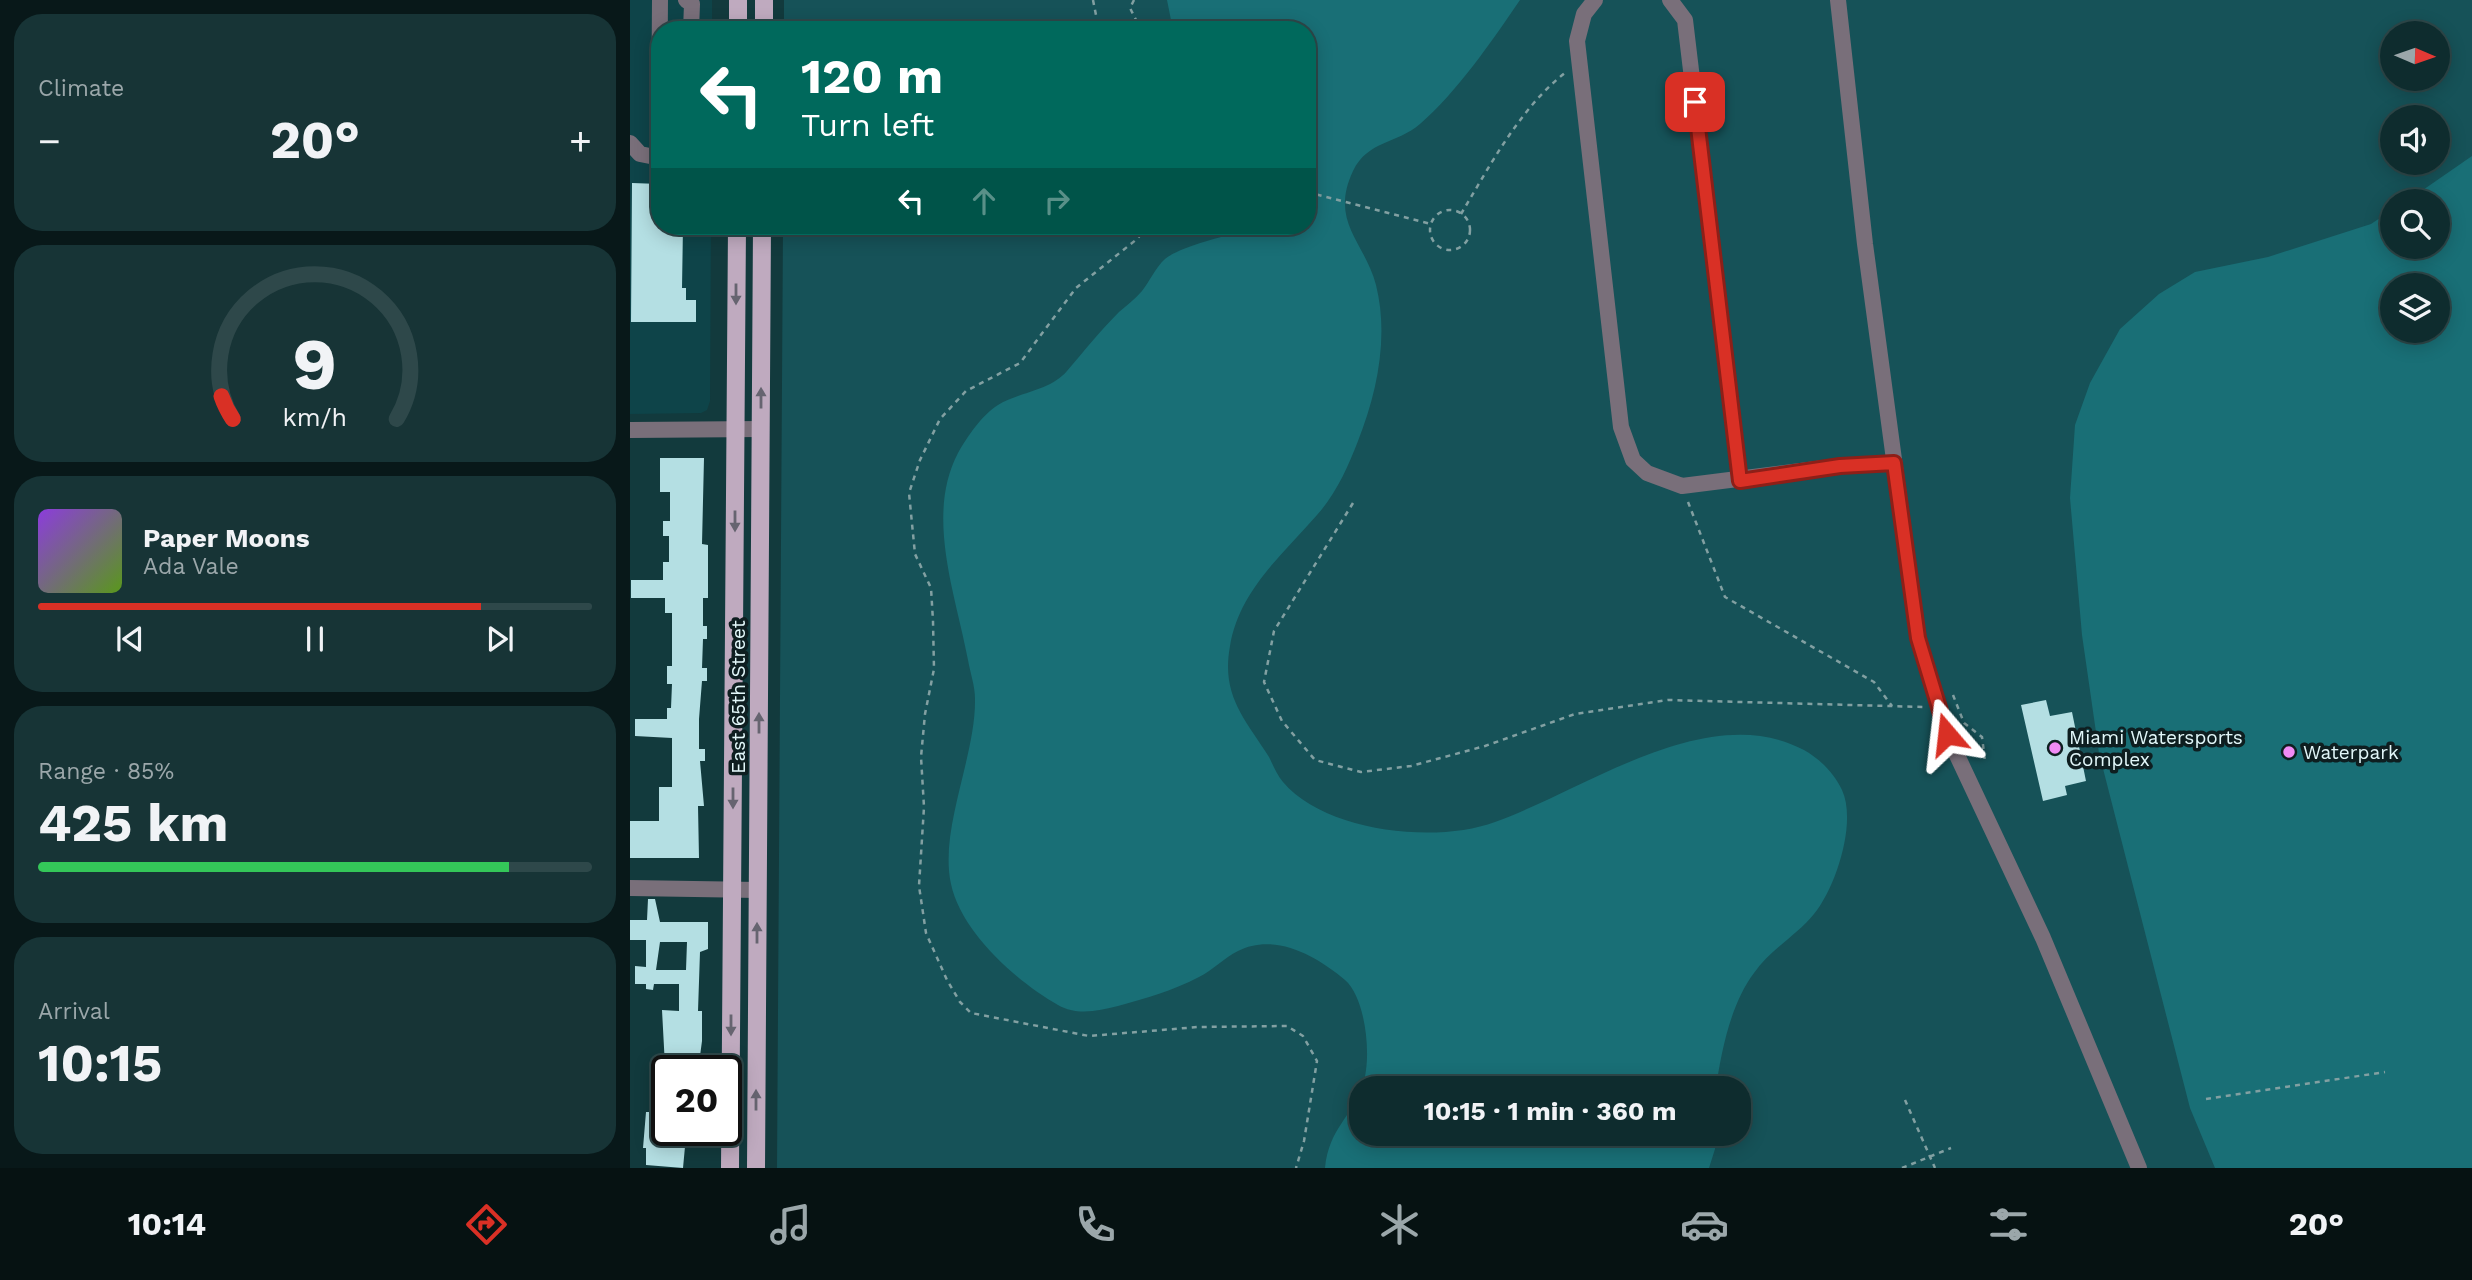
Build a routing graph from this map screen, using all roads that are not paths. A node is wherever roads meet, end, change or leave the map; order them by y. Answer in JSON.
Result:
{"nodes":[{"id":1,"x":660,"y":0,"type":"edge"},
{"id":2,"x":687,"y":0,"type":"edge"},
{"id":3,"x":738,"y":0,"type":"edge"},
{"id":4,"x":764,"y":0,"type":"edge"},
{"id":5,"x":1595,"y":0,"type":"edge"},
{"id":6,"x":1670,"y":0,"type":"edge"},
{"id":7,"x":1838,"y":0,"type":"edge"},
{"id":8,"x":660,"y":21,"type":"edge"},
{"id":9,"x":691,"y":21,"type":"edge"},
{"id":10,"x":738,"y":21,"type":"edge"},
{"id":11,"x":764,"y":21,"type":"edge"},
{"id":12,"x":630,"y":143,"type":"edge"},
{"id":13,"x":651,"y":157,"type":"edge"},
{"id":14,"x":737,"y":235,"type":"edge"},
{"id":15,"x":762,"y":235,"type":"edge"},
{"id":16,"x":761,"y":429,"type":"junction"},
{"id":17,"x":630,"y":430,"type":"edge"},
{"id":18,"x":735,"y":430,"type":"junction"},
{"id":19,"x":1894,"y":463,"type":"junction"},
{"id":20,"x":1740,"y":481,"type":"junction"},
{"id":21,"x":630,"y":888,"type":"edge"},
{"id":22,"x":732,"y":889,"type":"junction"},
{"id":23,"x":758,"y":890,"type":"junction"},
{"id":24,"x":730,"y":1168,"type":"edge"},
{"id":25,"x":756,"y":1168,"type":"edge"},
{"id":26,"x":2139,"y":1168,"type":"edge"}],
"edges":[{"from":1,"to":8,"type":"street"},
{"from":2,"to":9,"type":"street"},
{"from":3,"to":10,"type":"main road"},
{"from":4,"to":11,"type":"main road"},
{"from":5,"to":20,"type":"street"},
{"from":6,"to":20,"type":"street"},
{"from":7,"to":19,"type":"street"},
{"from":12,"to":13,"type":"street"},
{"from":14,"to":18,"type":"main road","name":"East 65th Street","one_way":true},
{"from":16,"to":15,"type":"main road","name":"East 65th Street","one_way":true},
{"from":16,"to":18,"type":"street"},
{"from":23,"to":16,"type":"main road","name":"East 65th Street","one_way":true},
{"from":17,"to":18,"type":"street"},
{"from":18,"to":22,"type":"main road","name":"East 65th Street","one_way":true},
{"from":19,"to":20,"type":"street"},
{"from":19,"to":26,"type":"street"},
{"from":21,"to":22,"type":"street"},
{"from":22,"to":23,"type":"street"},
{"from":22,"to":24,"type":"main road","name":"East 65th Street","one_way":true},
{"from":25,"to":23,"type":"main road","name":"East 65th Street","one_way":true}]}
